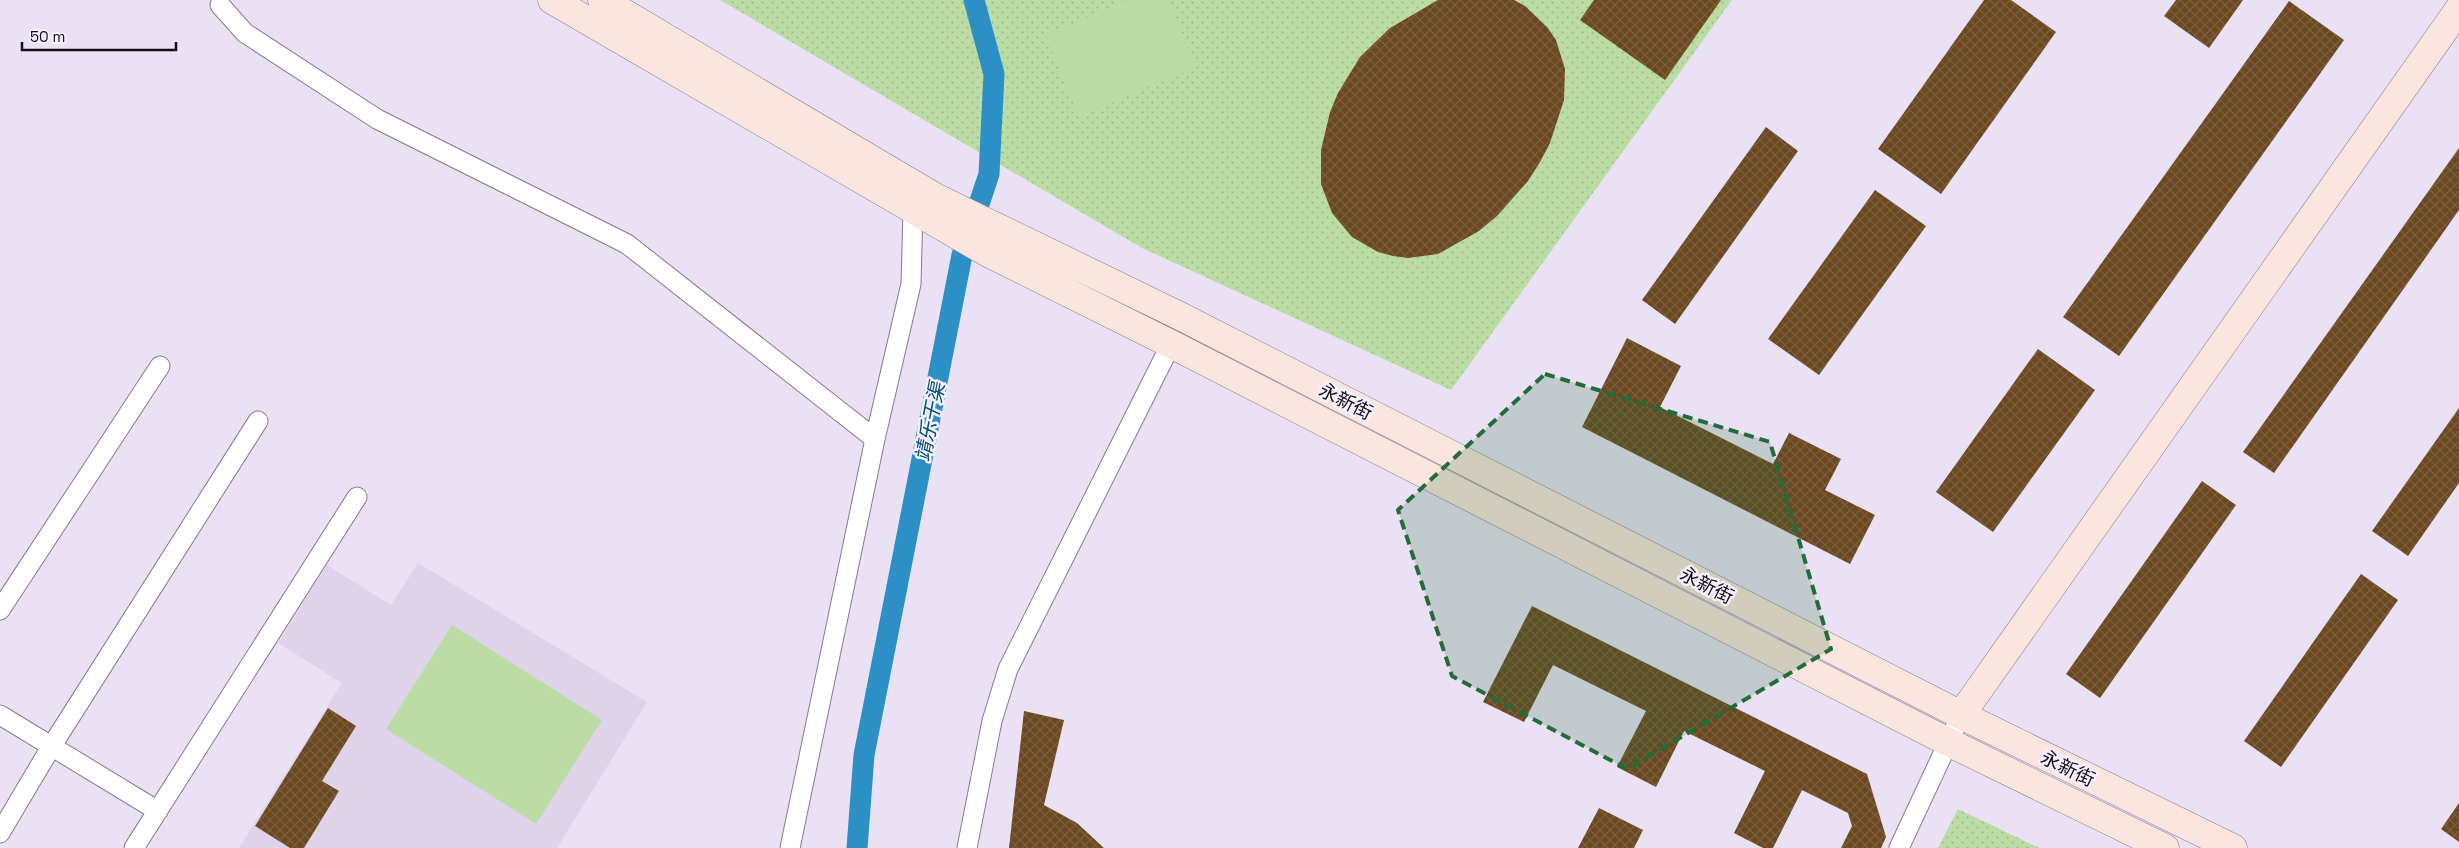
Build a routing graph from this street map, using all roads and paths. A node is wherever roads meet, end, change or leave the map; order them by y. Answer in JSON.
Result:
{"nodes":[{"id":1,"x":552,"y":0,"type":"edge"},
{"id":2,"x":602,"y":0,"type":"edge"},
{"id":3,"x":220,"y":4,"type":"dead end"},
{"id":4,"x":2459,"y":9,"type":"edge"},
{"id":5,"x":925,"y":209,"type":"junction"},
{"id":6,"x":1182,"y":317,"type":"junction"},
{"id":7,"x":1171,"y":344,"type":"junction"},
{"id":8,"x":160,"y":366,"type":"dead end"},
{"id":9,"x":258,"y":421,"type":"dead end"},
{"id":10,"x":875,"y":439,"type":"junction"},
{"id":11,"x":356,"y":497,"type":"dead end"},
{"id":12,"x":0,"y":610,"type":"edge"},
{"id":13,"x":0,"y":715,"type":"edge"},
{"id":14,"x":1961,"y":716,"type":"junction"},
{"id":15,"x":1950,"y":743,"type":"junction"},
{"id":16,"x":51,"y":747,"type":"junction"},
{"id":17,"x":158,"y":810,"type":"junction"},
{"id":18,"x":0,"y":833,"type":"edge"},
{"id":19,"x":134,"y":848,"type":"edge"},
{"id":20,"x":790,"y":848,"type":"edge"},
{"id":21,"x":967,"y":848,"type":"edge"},
{"id":22,"x":1899,"y":848,"type":"edge"},
{"id":23,"x":2165,"y":848,"type":"edge"},
{"id":24,"x":2233,"y":848,"type":"edge"}],
"edges":[{"from":1,"to":5,"type":"street"},
{"from":2,"to":5,"type":"street"},
{"from":3,"to":10,"type":"street"},
{"from":4,"to":14,"type":"street"},
{"from":5,"to":6,"type":"street","name":"永新街"},
{"from":5,"to":7,"type":"street","name":"永新街"},
{"from":5,"to":10,"type":"street"},
{"from":6,"to":7,"type":"street"},
{"from":6,"to":14,"type":"street","name":"永新街"},
{"from":7,"to":15,"type":"street","name":"永新街"},
{"from":7,"to":21,"type":"street"},
{"from":8,"to":12,"type":"street"},
{"from":9,"to":16,"type":"street"},
{"from":10,"to":20,"type":"street"},
{"from":11,"to":17,"type":"street"},
{"from":13,"to":16,"type":"street"},
{"from":14,"to":15,"type":"street"},
{"from":14,"to":24,"type":"street","name":"永新街"},
{"from":15,"to":22,"type":"street"},
{"from":15,"to":23,"type":"street","name":"永新街"},
{"from":16,"to":17,"type":"street"},
{"from":16,"to":18,"type":"street"},
{"from":17,"to":19,"type":"street"}]}
